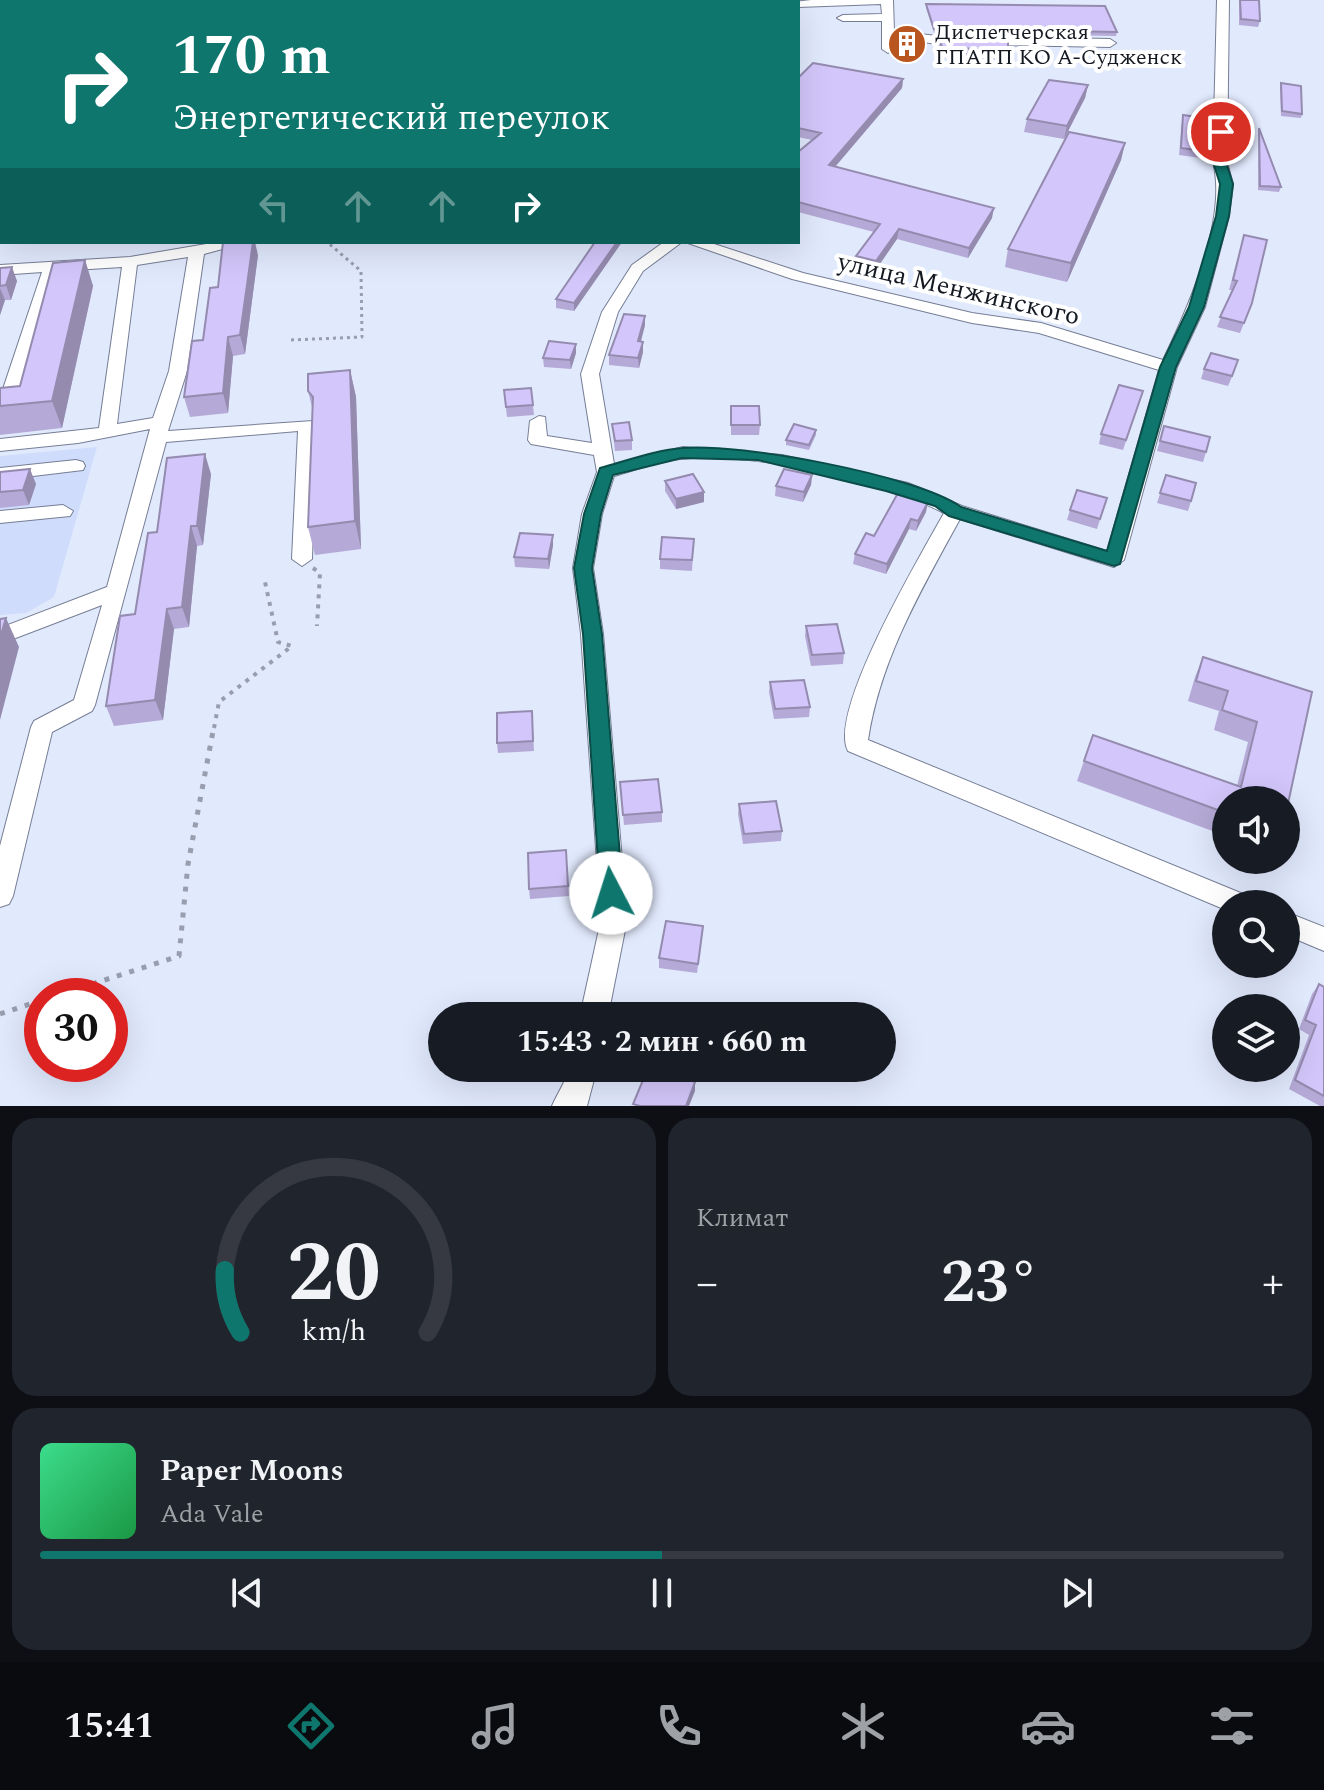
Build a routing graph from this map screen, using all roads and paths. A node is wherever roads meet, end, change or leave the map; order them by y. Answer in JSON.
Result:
{"nodes":[{"id":1,"x":886,"y":0,"type":"edge"},
{"id":2,"x":1223,"y":0,"type":"edge"},
{"id":3,"x":800,"y":4,"type":"edge"},
{"id":4,"x":888,"y":17,"type":"junction"},
{"id":5,"x":843,"y":18,"type":"dead end"},
{"id":6,"x":889,"y":34,"type":"junction"},
{"id":7,"x":1110,"y":43,"type":"dead end"},
{"id":8,"x":888,"y":49,"type":"dead end"},
{"id":9,"x":230,"y":244,"type":"edge"},
{"id":10,"x":329,"y":244,"type":"edge"},
{"id":11,"x":671,"y":244,"type":"edge"},
{"id":12,"x":699,"y":244,"type":"edge"},
{"id":13,"x":197,"y":251,"type":"junction"},
{"id":14,"x":130,"y":262,"type":"junction"},
{"id":15,"x":51,"y":268,"type":"junction"},
{"id":16,"x":0,"y":270,"type":"edge"},
{"id":17,"x":291,"y":340,"type":"dead end"},
{"id":18,"x":1168,"y":367,"type":"junction"},
{"id":19,"x":0,"y":403,"type":"edge"},
{"id":20,"x":539,"y":421,"type":"dead end"},
{"id":21,"x":159,"y":430,"type":"junction"},
{"id":22,"x":107,"y":432,"type":"junction"},
{"id":23,"x":0,"y":445,"type":"edge"},
{"id":24,"x":602,"y":450,"type":"junction"},
{"id":25,"x":76,"y":466,"type":"dead end"},
{"id":26,"x":606,"y":472,"type":"junction"},
{"id":27,"x":0,"y":474,"type":"edge"},
{"id":28,"x":63,"y":511,"type":"dead end"},
{"id":29,"x":955,"y":511,"type":"junction"},
{"id":30,"x":0,"y":517,"type":"edge"},
{"id":31,"x":302,"y":559,"type":"joint"},
{"id":32,"x":265,"y":582,"type":"dead end"},
{"id":33,"x":116,"y":591,"type":"junction"},
{"id":34,"x":317,"y":626,"type":"dead end"},
{"id":35,"x":0,"y":636,"type":"edge"},
{"id":36,"x":1212,"y":893,"type":"edge"},
{"id":37,"x":0,"y":896,"type":"edge"},
{"id":38,"x":1300,"y":929,"type":"edge"},
{"id":39,"x":1324,"y":939,"type":"edge"},
{"id":40,"x":111,"y":978,"type":"edge"},
{"id":41,"x":597,"y":1002,"type":"edge"},
{"id":42,"x":24,"y":1006,"type":"edge"},
{"id":43,"x":0,"y":1014,"type":"edge"}],
"edges":[{"from":1,"to":3,"type":"street"},
{"from":1,"to":4,"type":"street"},
{"from":2,"to":18,"type":"street"},
{"from":4,"to":5,"type":"street"},
{"from":4,"to":6,"type":"street"},
{"from":6,"to":7,"type":"street"},
{"from":6,"to":8,"type":"street"},
{"from":9,"to":13,"type":"street"},
{"from":10,"to":17,"type":"path"},
{"from":11,"to":24,"type":"street"},
{"from":12,"to":18,"type":"street","name":"улица Менжинского"},
{"from":13,"to":14,"type":"street"},
{"from":13,"to":21,"type":"street"},
{"from":14,"to":15,"type":"street"},
{"from":14,"to":22,"type":"street"},
{"from":15,"to":16,"type":"street"},
{"from":15,"to":19,"type":"street"},
{"from":18,"to":29,"type":"street"},
{"from":20,"to":24,"type":"street"},
{"from":21,"to":22,"type":"street"},
{"from":21,"to":31,"type":"street"},
{"from":21,"to":33,"type":"street"},
{"from":22,"to":23,"type":"street"},
{"from":24,"to":26,"type":"street"},
{"from":25,"to":27,"type":"street"},
{"from":26,"to":29,"type":"street"},
{"from":26,"to":41,"type":"street"},
{"from":28,"to":30,"type":"street"},
{"from":29,"to":36,"type":"street"},
{"from":31,"to":34,"type":"path"},
{"from":32,"to":40,"type":"path"},
{"from":33,"to":35,"type":"street"},
{"from":33,"to":37,"type":"street"},
{"from":38,"to":39,"type":"street"},
{"from":42,"to":43,"type":"path"}]}
